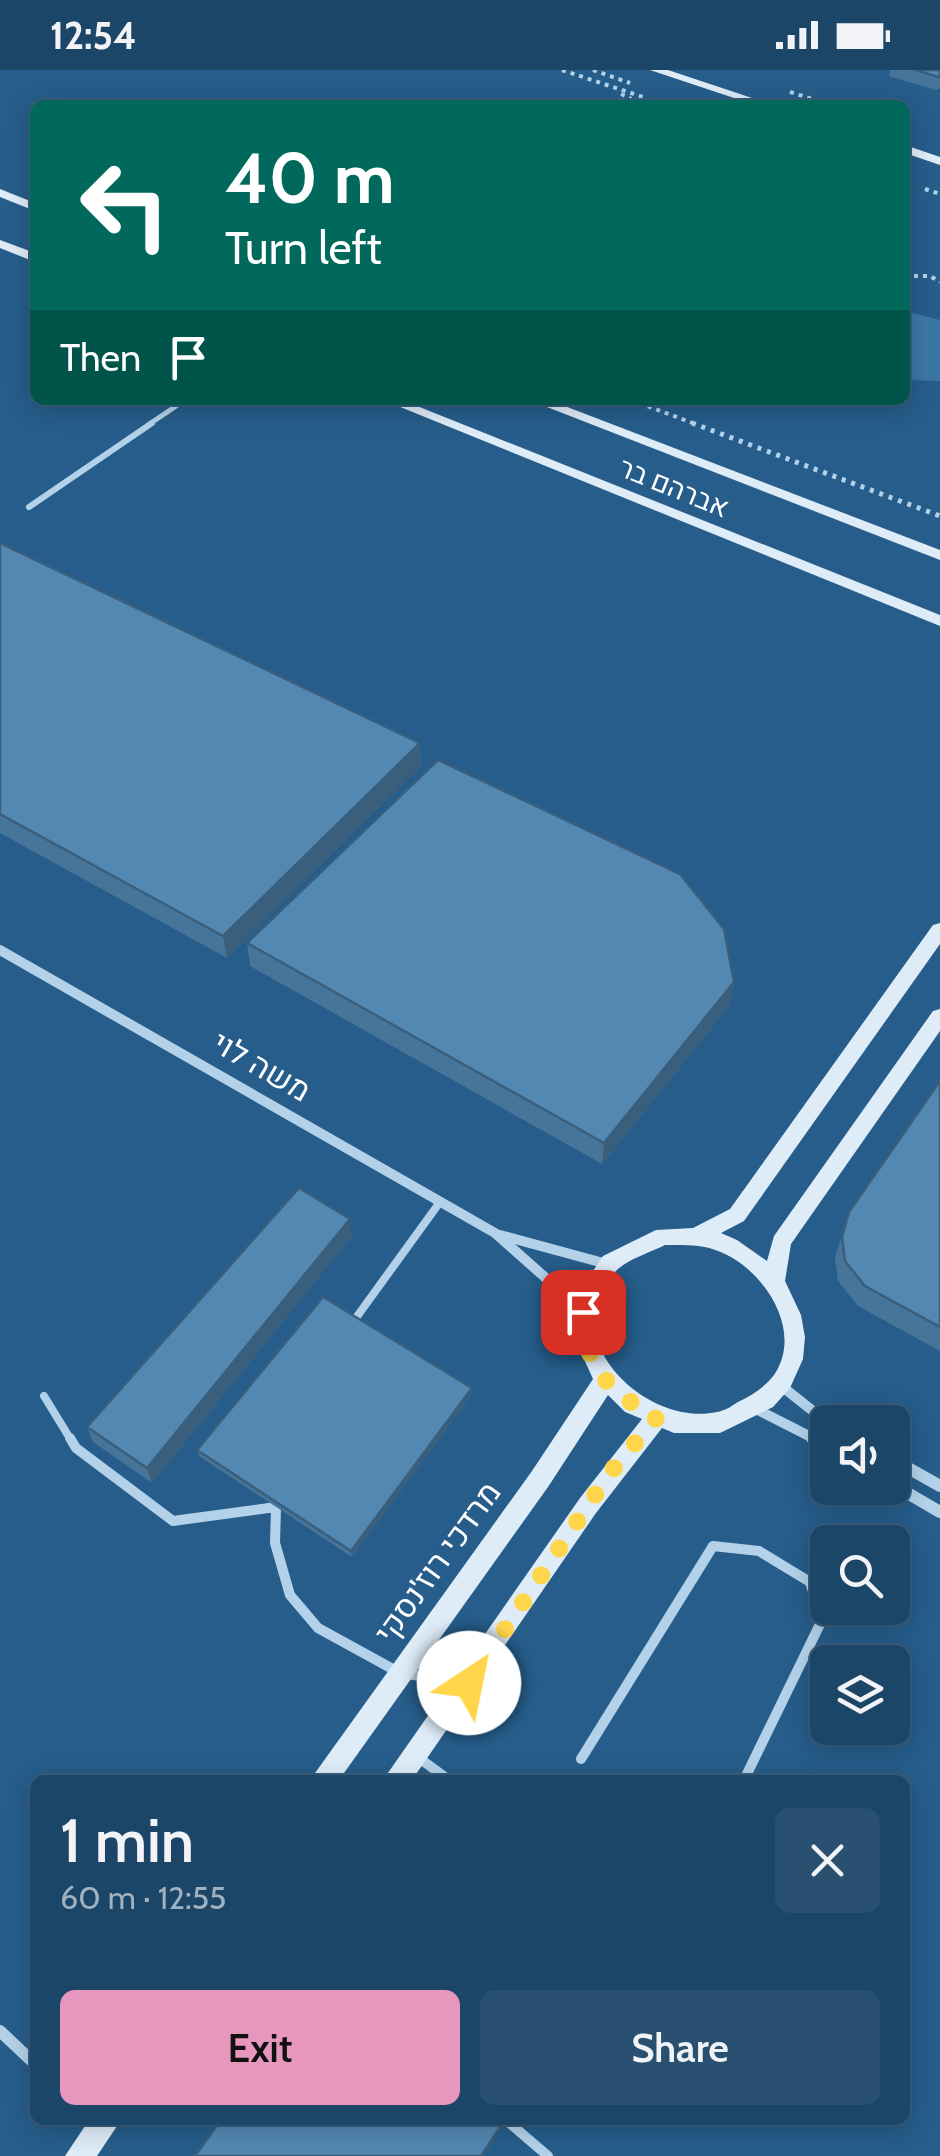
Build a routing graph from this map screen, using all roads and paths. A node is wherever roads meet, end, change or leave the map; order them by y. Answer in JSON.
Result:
{"nodes":[{"id":1,"x":562,"y":70,"type":"edge"},
{"id":2,"x":656,"y":70,"type":"edge"},
{"id":3,"x":623,"y":93,"type":"junction"},
{"id":4,"x":630,"y":100,"type":"edge"},
{"id":5,"x":654,"y":100,"type":"dead end"},
{"id":6,"x":750,"y":100,"type":"edge"},
{"id":7,"x":910,"y":152,"type":"edge"},
{"id":8,"x":940,"y":161,"type":"edge"},
{"id":9,"x":0,"y":194,"type":"edge"},
{"id":10,"x":30,"y":205,"type":"edge"},
{"id":11,"x":0,"y":244,"type":"edge"},
{"id":12,"x":30,"y":256,"type":"edge"},
{"id":13,"x":910,"y":276,"type":"edge"},
{"id":14,"x":940,"y":282,"type":"edge"},
{"id":15,"x":178,"y":405,"type":"edge"},
{"id":16,"x":402,"y":405,"type":"edge"},
{"id":17,"x":549,"y":405,"type":"edge"},
{"id":18,"x":644,"y":405,"type":"edge"},
{"id":19,"x":29,"y":507,"type":"dead end"},
{"id":20,"x":940,"y":516,"type":"edge"},
{"id":21,"x":940,"y":556,"type":"edge"},
{"id":22,"x":940,"y":624,"type":"edge"},
{"id":23,"x":940,"y":930,"type":"edge"},
{"id":24,"x":0,"y":950,"type":"edge"},
{"id":25,"x":940,"y":1016,"type":"edge"},
{"id":26,"x":440,"y":1202,"type":"junction"},
{"id":27,"x":495,"y":1233,"type":"junction"},
{"id":28,"x":697,"y":1236,"type":"junction"},
{"id":29,"x":606,"y":1264,"type":"junction"},
{"id":30,"x":775,"y":1279,"type":"junction"},
{"id":31,"x":583,"y":1312,"type":"junction"},
{"id":32,"x":353,"y":1322,"type":"edge"},
{"id":33,"x":604,"y":1382,"type":"junction"},
{"id":34,"x":780,"y":1384,"type":"junction"},
{"id":35,"x":44,"y":1396,"type":"dead end"},
{"id":36,"x":754,"y":1408,"type":"junction"},
{"id":37,"x":810,"y":1413,"type":"edge"},
{"id":38,"x":657,"y":1417,"type":"junction"},
{"id":39,"x":810,"y":1437,"type":"edge"},
{"id":40,"x":910,"y":1469,"type":"edge"},
{"id":41,"x":940,"y":1486,"type":"edge"},
{"id":42,"x":910,"y":1494,"type":"edge"},
{"id":43,"x":940,"y":1512,"type":"edge"},
{"id":44,"x":400,"y":1673,"type":"junction"},
{"id":45,"x":469,"y":1683,"type":"junction"},
{"id":46,"x":416,"y":1755,"type":"junction"},
{"id":47,"x":582,"y":1760,"type":"dead end"},
{"id":48,"x":327,"y":1775,"type":"edge"},
{"id":49,"x":400,"y":1775,"type":"edge"},
{"id":50,"x":442,"y":1775,"type":"edge"},
{"id":51,"x":746,"y":1775,"type":"edge"},
{"id":52,"x":0,"y":2031,"type":"edge"},
{"id":53,"x":30,"y":2059,"type":"edge"},
{"id":54,"x":99,"y":2125,"type":"edge"},
{"id":55,"x":512,"y":2125,"type":"edge"},
{"id":56,"x":80,"y":2156,"type":"edge"},
{"id":57,"x":548,"y":2156,"type":"edge"}],
"edges":[{"from":1,"to":3,"type":"path"},
{"from":2,"to":6,"type":"street"},
{"from":3,"to":4,"type":"path"},
{"from":3,"to":5,"type":"path"},
{"from":7,"to":8,"type":"street"},
{"from":9,"to":10,"type":"street"},
{"from":11,"to":12,"type":"street"},
{"from":13,"to":14,"type":"path"},
{"from":15,"to":19,"type":"lane"},
{"from":16,"to":22,"type":"street","name":"אברהם בר"},
{"from":17,"to":21,"type":"street","name":"אברהם בר"},
{"from":18,"to":20,"type":"path"},
{"from":23,"to":28,"type":"street"},
{"from":24,"to":26,"type":"street","name":"משה לוי"},
{"from":25,"to":30,"type":"street"},
{"from":26,"to":27,"type":"street","name":"משה לוי"},
{"from":26,"to":32,"type":"lane"},
{"from":27,"to":29,"type":"street","name":"משה לוי"},
{"from":27,"to":31,"type":"street","name":"משה לוי"},
{"from":28,"to":29,"type":"street"},
{"from":28,"to":30,"type":"street"},
{"from":29,"to":31,"type":"street"},
{"from":30,"to":34,"type":"street"},
{"from":31,"to":33,"type":"street"},
{"from":33,"to":38,"type":"street"},
{"from":33,"to":44,"type":"street","name":"מרדכי רוז'נסקי"},
{"from":34,"to":36,"type":"street"},
{"from":34,"to":37,"type":"street"},
{"from":35,"to":44,"type":"lane"},
{"from":36,"to":38,"type":"street"},
{"from":36,"to":39,"type":"street"},
{"from":38,"to":45,"type":"street"},
{"from":40,"to":41,"type":"street"},
{"from":42,"to":43,"type":"street"},
{"from":44,"to":45,"type":"lane"},
{"from":44,"to":48,"type":"street","name":"מרדכי רוז'נסקי"},
{"from":45,"to":46,"type":"street"},
{"from":46,"to":49,"type":"street"},
{"from":46,"to":50,"type":"lane"},
{"from":47,"to":51,"type":"lane"},
{"from":52,"to":53,"type":"street"},
{"from":54,"to":56,"type":"street"},
{"from":55,"to":57,"type":"lane"}]}
